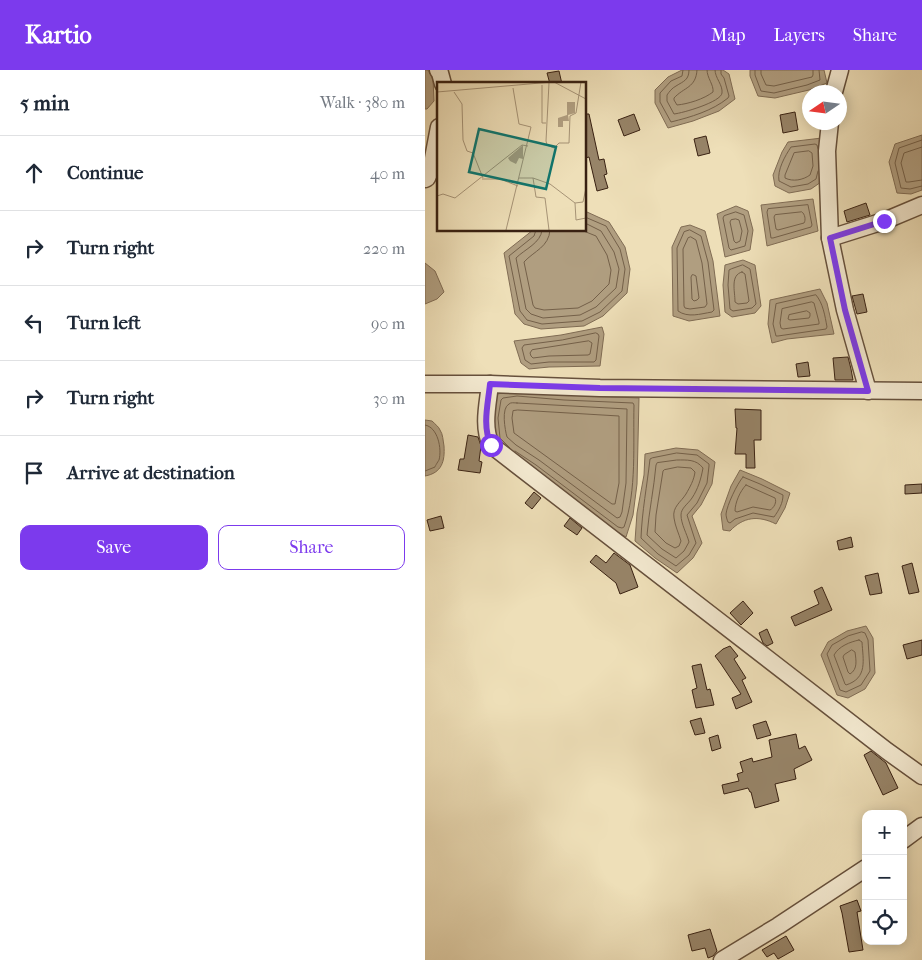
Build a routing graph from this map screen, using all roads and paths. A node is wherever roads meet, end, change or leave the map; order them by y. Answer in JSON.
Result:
{"nodes":[{"id":1,"x":438,"y":70,"type":"edge"},
{"id":2,"x":840,"y":70,"type":"edge"},
{"id":3,"x":442,"y":82,"type":"edge"},
{"id":4,"x":836,"y":85,"type":"edge"},
{"id":5,"x":829,"y":130,"type":"edge"},
{"id":6,"x":437,"y":138,"type":"edge"},
{"id":7,"x":425,"y":179,"type":"edge"},
{"id":8,"x":922,"y":205,"type":"edge"},
{"id":9,"x":830,"y":238,"type":"junction"},
{"id":10,"x":425,"y":384,"type":"edge"},
{"id":11,"x":490,"y":384,"type":"junction"},
{"id":12,"x":868,"y":391,"type":"junction"},
{"id":13,"x":922,"y":391,"type":"edge"},
{"id":14,"x":922,"y":776,"type":"edge"},
{"id":15,"x":922,"y":826,"type":"edge"},
{"id":16,"x":907,"y":837,"type":"edge"},
{"id":17,"x":862,"y":871,"type":"edge"},
{"id":18,"x":721,"y":960,"type":"edge"}],
"edges":[{"from":1,"to":3,"type":"street"},
{"from":2,"to":4,"type":"street"},
{"from":5,"to":9,"type":"street"},
{"from":6,"to":7,"type":"street"},
{"from":8,"to":9,"type":"street"},
{"from":9,"to":12,"type":"street"},
{"from":10,"to":11,"type":"street"},
{"from":11,"to":12,"type":"street"},
{"from":11,"to":14,"type":"street"},
{"from":12,"to":13,"type":"street"},
{"from":15,"to":16,"type":"street"},
{"from":17,"to":18,"type":"street"}]}
